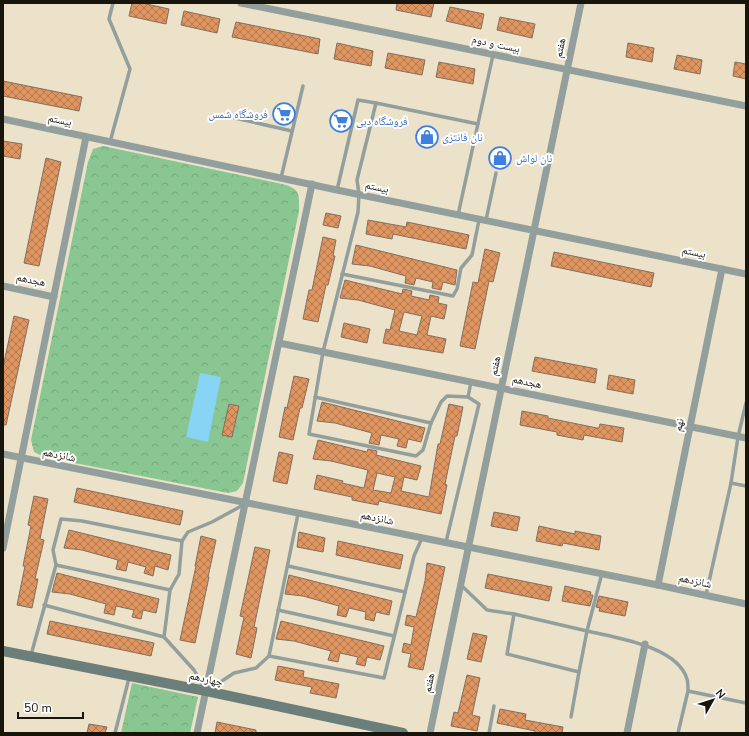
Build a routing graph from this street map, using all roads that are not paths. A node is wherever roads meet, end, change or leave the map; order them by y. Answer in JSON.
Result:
{"nodes":[{"id":1,"x":113,"y":3,"type":"edge"},
{"id":2,"x":242,"y":3,"type":"edge"},
{"id":3,"x":581,"y":3,"type":"edge"},
{"id":4,"x":493,"y":55,"type":"junction"},
{"id":5,"x":567,"y":70,"type":"junction"},
{"id":6,"x":303,"y":86,"type":"dead end"},
{"id":7,"x":376,"y":103,"type":"junction"},
{"id":8,"x":746,"y":106,"type":"edge"},
{"id":9,"x":235,"y":118,"type":"dead end"},
{"id":10,"x":3,"y":119,"type":"edge"},
{"id":11,"x":478,"y":124,"type":"junction"},
{"id":12,"x":292,"y":132,"type":"junction"},
{"id":13,"x":86,"y":137,"type":"junction"},
{"id":14,"x":110,"y":142,"type":"junction"},
{"id":15,"x":496,"y":173,"type":"dead end"},
{"id":16,"x":281,"y":178,"type":"junction"},
{"id":17,"x":312,"y":184,"type":"junction"},
{"id":18,"x":337,"y":190,"type":"junction"},
{"id":19,"x":359,"y":194,"type":"junction"},
{"id":20,"x":458,"y":215,"type":"junction"},
{"id":21,"x":482,"y":220,"type":"junction"},
{"id":22,"x":534,"y":230,"type":"junction"},
{"id":23,"x":722,"y":269,"type":"junction"},
{"id":24,"x":342,"y":274,"type":"junction"},
{"id":25,"x":746,"y":274,"type":"edge"},
{"id":26,"x":3,"y":286,"type":"edge"},
{"id":27,"x":54,"y":297,"type":"junction"},
{"id":28,"x":279,"y":343,"type":"junction"},
{"id":29,"x":323,"y":352,"type":"junction"},
{"id":30,"x":471,"y":382,"type":"junction"},
{"id":31,"x":501,"y":388,"type":"junction"},
{"id":32,"x":315,"y":397,"type":"junction"},
{"id":33,"x":468,"y":397,"type":"junction"},
{"id":34,"x":746,"y":404,"type":"edge"},
{"id":35,"x":431,"y":423,"type":"junction"},
{"id":36,"x":690,"y":427,"type":"junction"},
{"id":37,"x":738,"y":437,"type":"junction"},
{"id":38,"x":746,"y":438,"type":"edge"},
{"id":39,"x":3,"y":454,"type":"edge"},
{"id":40,"x":21,"y":458,"type":"junction"},
{"id":41,"x":731,"y":484,"type":"junction"},
{"id":42,"x":746,"y":486,"type":"edge"},
{"id":43,"x":245,"y":503,"type":"junction"},
{"id":44,"x":298,"y":514,"type":"junction"},
{"id":45,"x":422,"y":538,"type":"junction"},
{"id":46,"x":182,"y":541,"type":"junction"},
{"id":47,"x":446,"y":542,"type":"junction"},
{"id":48,"x":468,"y":547,"type":"junction"},
{"id":49,"x":3,"y":548,"type":"edge"},
{"id":50,"x":56,"y":565,"type":"junction"},
{"id":51,"x":288,"y":566,"type":"junction"},
{"id":52,"x":602,"y":573,"type":"junction"},
{"id":53,"x":461,"y":584,"type":"junction"},
{"id":54,"x":658,"y":584,"type":"junction"},
{"id":55,"x":170,"y":590,"type":"junction"},
{"id":56,"x":405,"y":592,"type":"junction"},
{"id":57,"x":706,"y":595,"type":"junction"},
{"id":58,"x":746,"y":604,"type":"edge"},
{"id":59,"x":44,"y":605,"type":"junction"},
{"id":60,"x":278,"y":610,"type":"junction"},
{"id":61,"x":514,"y":614,"type":"junction"},
{"id":62,"x":587,"y":631,"type":"junction"},
{"id":63,"x":394,"y":636,"type":"junction"},
{"id":64,"x":164,"y":638,"type":"junction"},
{"id":65,"x":645,"y":644,"type":"junction"},
{"id":66,"x":3,"y":651,"type":"edge"},
{"id":67,"x":30,"y":656,"type":"junction"},
{"id":68,"x":269,"y":656,"type":"junction"},
{"id":69,"x":580,"y":672,"type":"junction"},
{"id":70,"x":130,"y":676,"type":"junction"},
{"id":71,"x":206,"y":691,"type":"junction"},
{"id":72,"x":688,"y":691,"type":"junction"},
{"id":73,"x":746,"y":704,"type":"edge"},
{"id":74,"x":494,"y":706,"type":"dead end"},
{"id":75,"x":570,"y":717,"type":"dead end"},
{"id":76,"x":115,"y":733,"type":"edge"},
{"id":77,"x":197,"y":733,"type":"edge"},
{"id":78,"x":403,"y":733,"type":"edge"},
{"id":79,"x":430,"y":733,"type":"edge"},
{"id":80,"x":489,"y":733,"type":"edge"},
{"id":81,"x":627,"y":733,"type":"edge"},
{"id":82,"x":678,"y":733,"type":"edge"}],
"edges":[{"from":1,"to":14,"type":"lane"},
{"from":2,"to":4,"type":"street","name":"بیست و دوم"},
{"from":3,"to":5,"type":"street","name":"هفتم"},
{"from":4,"to":5,"type":"street","name":"بیست و دوم"},
{"from":4,"to":11,"type":"lane"},
{"from":5,"to":8,"type":"street","name":"بیست و دوم"},
{"from":5,"to":22,"type":"street","name":"هفتم"},
{"from":6,"to":12,"type":"lane"},
{"from":7,"to":11,"type":"lane"},
{"from":7,"to":18,"type":"lane"},
{"from":7,"to":19,"type":"lane"},
{"from":9,"to":12,"type":"lane"},
{"from":10,"to":13,"type":"street","name":"بیستم"},
{"from":11,"to":20,"type":"lane"},
{"from":12,"to":16,"type":"lane"},
{"from":13,"to":14,"type":"street","name":"بیستم"},
{"from":13,"to":27,"type":"street"},
{"from":14,"to":16,"type":"street","name":"بیستم"},
{"from":15,"to":21,"type":"lane"},
{"from":16,"to":17,"type":"street","name":"بیستم"},
{"from":17,"to":18,"type":"street","name":"بیستم"},
{"from":17,"to":28,"type":"street"},
{"from":18,"to":19,"type":"street","name":"بیستم"},
{"from":19,"to":20,"type":"street","name":"بیستم"},
{"from":19,"to":24,"type":"lane"},
{"from":20,"to":21,"type":"street","name":"بیستم"},
{"from":21,"to":22,"type":"street","name":"بیستم"},
{"from":21,"to":24,"type":"lane"},
{"from":22,"to":23,"type":"street","name":"بیستم"},
{"from":22,"to":31,"type":"street","name":"هفتم"},
{"from":23,"to":25,"type":"street","name":"بیستم"},
{"from":23,"to":36,"type":"street","name":"نهم"},
{"from":24,"to":29,"type":"lane"},
{"from":26,"to":27,"type":"street","name":"هجدهم"},
{"from":27,"to":40,"type":"street"},
{"from":28,"to":29,"type":"street","name":"هجدهم"},
{"from":28,"to":43,"type":"street"},
{"from":29,"to":30,"type":"street","name":"هجدهم"},
{"from":29,"to":32,"type":"lane"},
{"from":30,"to":31,"type":"street","name":"هجدهم"},
{"from":30,"to":33,"type":"lane"},
{"from":31,"to":36,"type":"street","name":"هجدهم"},
{"from":31,"to":48,"type":"street","name":"هفتم"},
{"from":32,"to":35,"type":"lane"},
{"from":32,"to":35,"type":"lane"},
{"from":33,"to":35,"type":"lane"},
{"from":33,"to":47,"type":"lane"},
{"from":34,"to":37,"type":"lane"},
{"from":36,"to":37,"type":"street","name":"هجدهم"},
{"from":36,"to":54,"type":"street","name":"نهم"},
{"from":37,"to":38,"type":"street","name":"هجدهم"},
{"from":37,"to":41,"type":"lane"},
{"from":39,"to":40,"type":"street","name":"شانزدهم"},
{"from":40,"to":43,"type":"street","name":"شانزدهم"},
{"from":40,"to":49,"type":"street"},
{"from":41,"to":42,"type":"lane"},
{"from":41,"to":57,"type":"lane"},
{"from":43,"to":44,"type":"street","name":"شانزدهم"},
{"from":43,"to":46,"type":"lane"},
{"from":43,"to":71,"type":"street"},
{"from":44,"to":45,"type":"street","name":"شانزدهم"},
{"from":44,"to":51,"type":"lane"},
{"from":45,"to":47,"type":"street","name":"شانزدهم"},
{"from":45,"to":56,"type":"lane"},
{"from":46,"to":50,"type":"lane"},
{"from":46,"to":55,"type":"lane"},
{"from":47,"to":48,"type":"street","name":"شانزدهم"},
{"from":48,"to":52,"type":"street","name":"شانزدهم"},
{"from":48,"to":53,"type":"street","name":"هفتم"},
{"from":50,"to":55,"type":"lane"},
{"from":50,"to":59,"type":"lane"},
{"from":51,"to":56,"type":"lane"},
{"from":51,"to":60,"type":"lane"},
{"from":52,"to":54,"type":"street","name":"شانزدهم"},
{"from":52,"to":62,"type":"lane"},
{"from":53,"to":61,"type":"lane"},
{"from":53,"to":79,"type":"street","name":"هفتم"},
{"from":54,"to":57,"type":"street","name":"شانزدهم"},
{"from":55,"to":64,"type":"lane"},
{"from":56,"to":63,"type":"lane"},
{"from":57,"to":58,"type":"street","name":"شانزدهم"},
{"from":59,"to":64,"type":"lane"},
{"from":59,"to":67,"type":"lane"},
{"from":60,"to":63,"type":"lane"},
{"from":60,"to":68,"type":"lane"},
{"from":61,"to":62,"type":"lane"},
{"from":61,"to":69,"type":"lane"},
{"from":62,"to":65,"type":"lane"},
{"from":62,"to":69,"type":"lane"},
{"from":63,"to":68,"type":"lane"},
{"from":64,"to":71,"type":"lane"},
{"from":65,"to":72,"type":"lane"},
{"from":65,"to":81,"type":"street"},
{"from":66,"to":67,"type":"main road","name":"چهاردهم"},
{"from":67,"to":70,"type":"main road","name":"چهاردهم"},
{"from":68,"to":71,"type":"lane"},
{"from":69,"to":75,"type":"lane"},
{"from":70,"to":71,"type":"main road","name":"چهاردهم"},
{"from":70,"to":76,"type":"lane"},
{"from":71,"to":77,"type":"street"},
{"from":71,"to":78,"type":"main road","name":"چهاردهم"},
{"from":72,"to":73,"type":"lane"},
{"from":72,"to":82,"type":"lane"},
{"from":74,"to":80,"type":"lane"}]}
